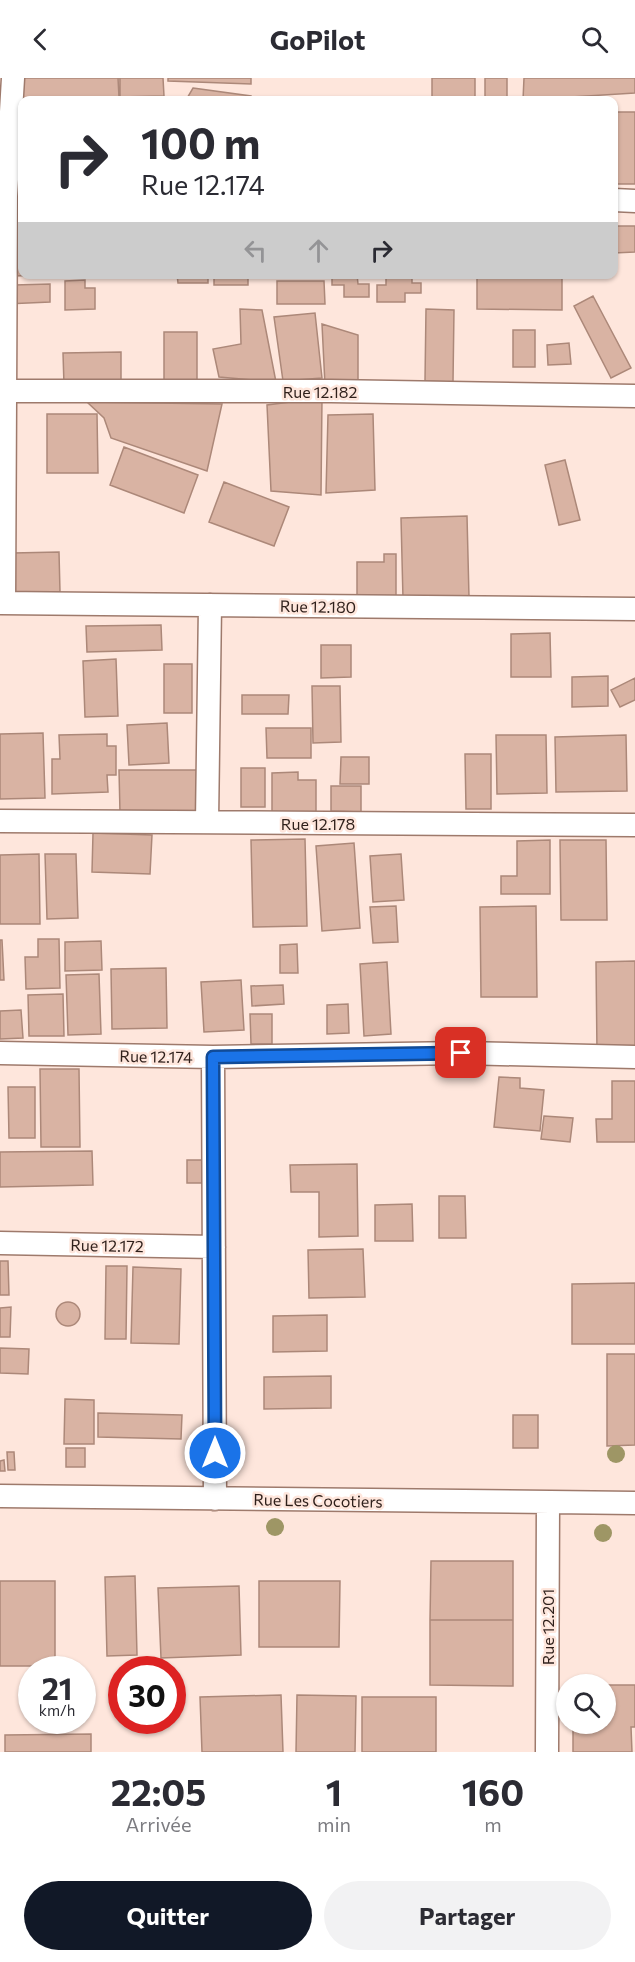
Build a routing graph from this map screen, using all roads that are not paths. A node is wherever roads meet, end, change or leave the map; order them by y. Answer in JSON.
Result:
{"nodes":[{"id":1,"x":13,"y":78,"type":"edge"},
{"id":2,"x":14,"y":196,"type":"edge"},
{"id":3,"x":618,"y":201,"type":"edge"},
{"id":4,"x":635,"y":201,"type":"edge"},
{"id":5,"x":4,"y":391,"type":"junction"},
{"id":6,"x":635,"y":396,"type":"edge"},
{"id":7,"x":2,"y":603,"type":"edge"},
{"id":8,"x":210,"y":605,"type":"junction"},
{"id":9,"x":635,"y":609,"type":"edge"},
{"id":10,"x":0,"y":821,"type":"edge"},
{"id":11,"x":207,"y":822,"type":"junction"},
{"id":12,"x":635,"y":825,"type":"edge"},
{"id":13,"x":0,"y":1053,"type":"edge"},
{"id":14,"x":213,"y":1057,"type":"junction"},
{"id":15,"x":635,"y":1057,"type":"edge"},
{"id":16,"x":0,"y":1243,"type":"edge"},
{"id":17,"x":214,"y":1247,"type":"junction"},
{"id":18,"x":0,"y":1496,"type":"edge"},
{"id":19,"x":215,"y":1499,"type":"junction"},
{"id":20,"x":548,"y":1502,"type":"junction"},
{"id":21,"x":635,"y":1503,"type":"edge"},
{"id":22,"x":547,"y":1752,"type":"edge"}],
"edges":[{"from":1,"to":2,"type":"street"},
{"from":2,"to":5,"type":"street"},
{"from":3,"to":4,"type":"street"},
{"from":5,"to":6,"type":"street","name":"Rue 12.182"},
{"from":5,"to":7,"type":"street"},
{"from":7,"to":8,"type":"street","name":"Rue 12.180"},
{"from":8,"to":9,"type":"street","name":"Rue 12.180"},
{"from":8,"to":11,"type":"street"},
{"from":10,"to":11,"type":"street","name":"Rue 12.178"},
{"from":11,"to":12,"type":"street","name":"Rue 12.178"},
{"from":13,"to":14,"type":"street","name":"Rue 12.174"},
{"from":14,"to":15,"type":"street","name":"Rue 12.174"},
{"from":14,"to":17,"type":"street"},
{"from":16,"to":17,"type":"street","name":"Rue 12.172"},
{"from":17,"to":19,"type":"street"},
{"from":18,"to":19,"type":"street","name":"Rue Les Cocotiers"},
{"from":19,"to":20,"type":"street","name":"Rue Les Cocotiers"},
{"from":20,"to":21,"type":"street","name":"Rue Les Cocotiers"},
{"from":20,"to":22,"type":"street","name":"Rue 12.201"}]}
